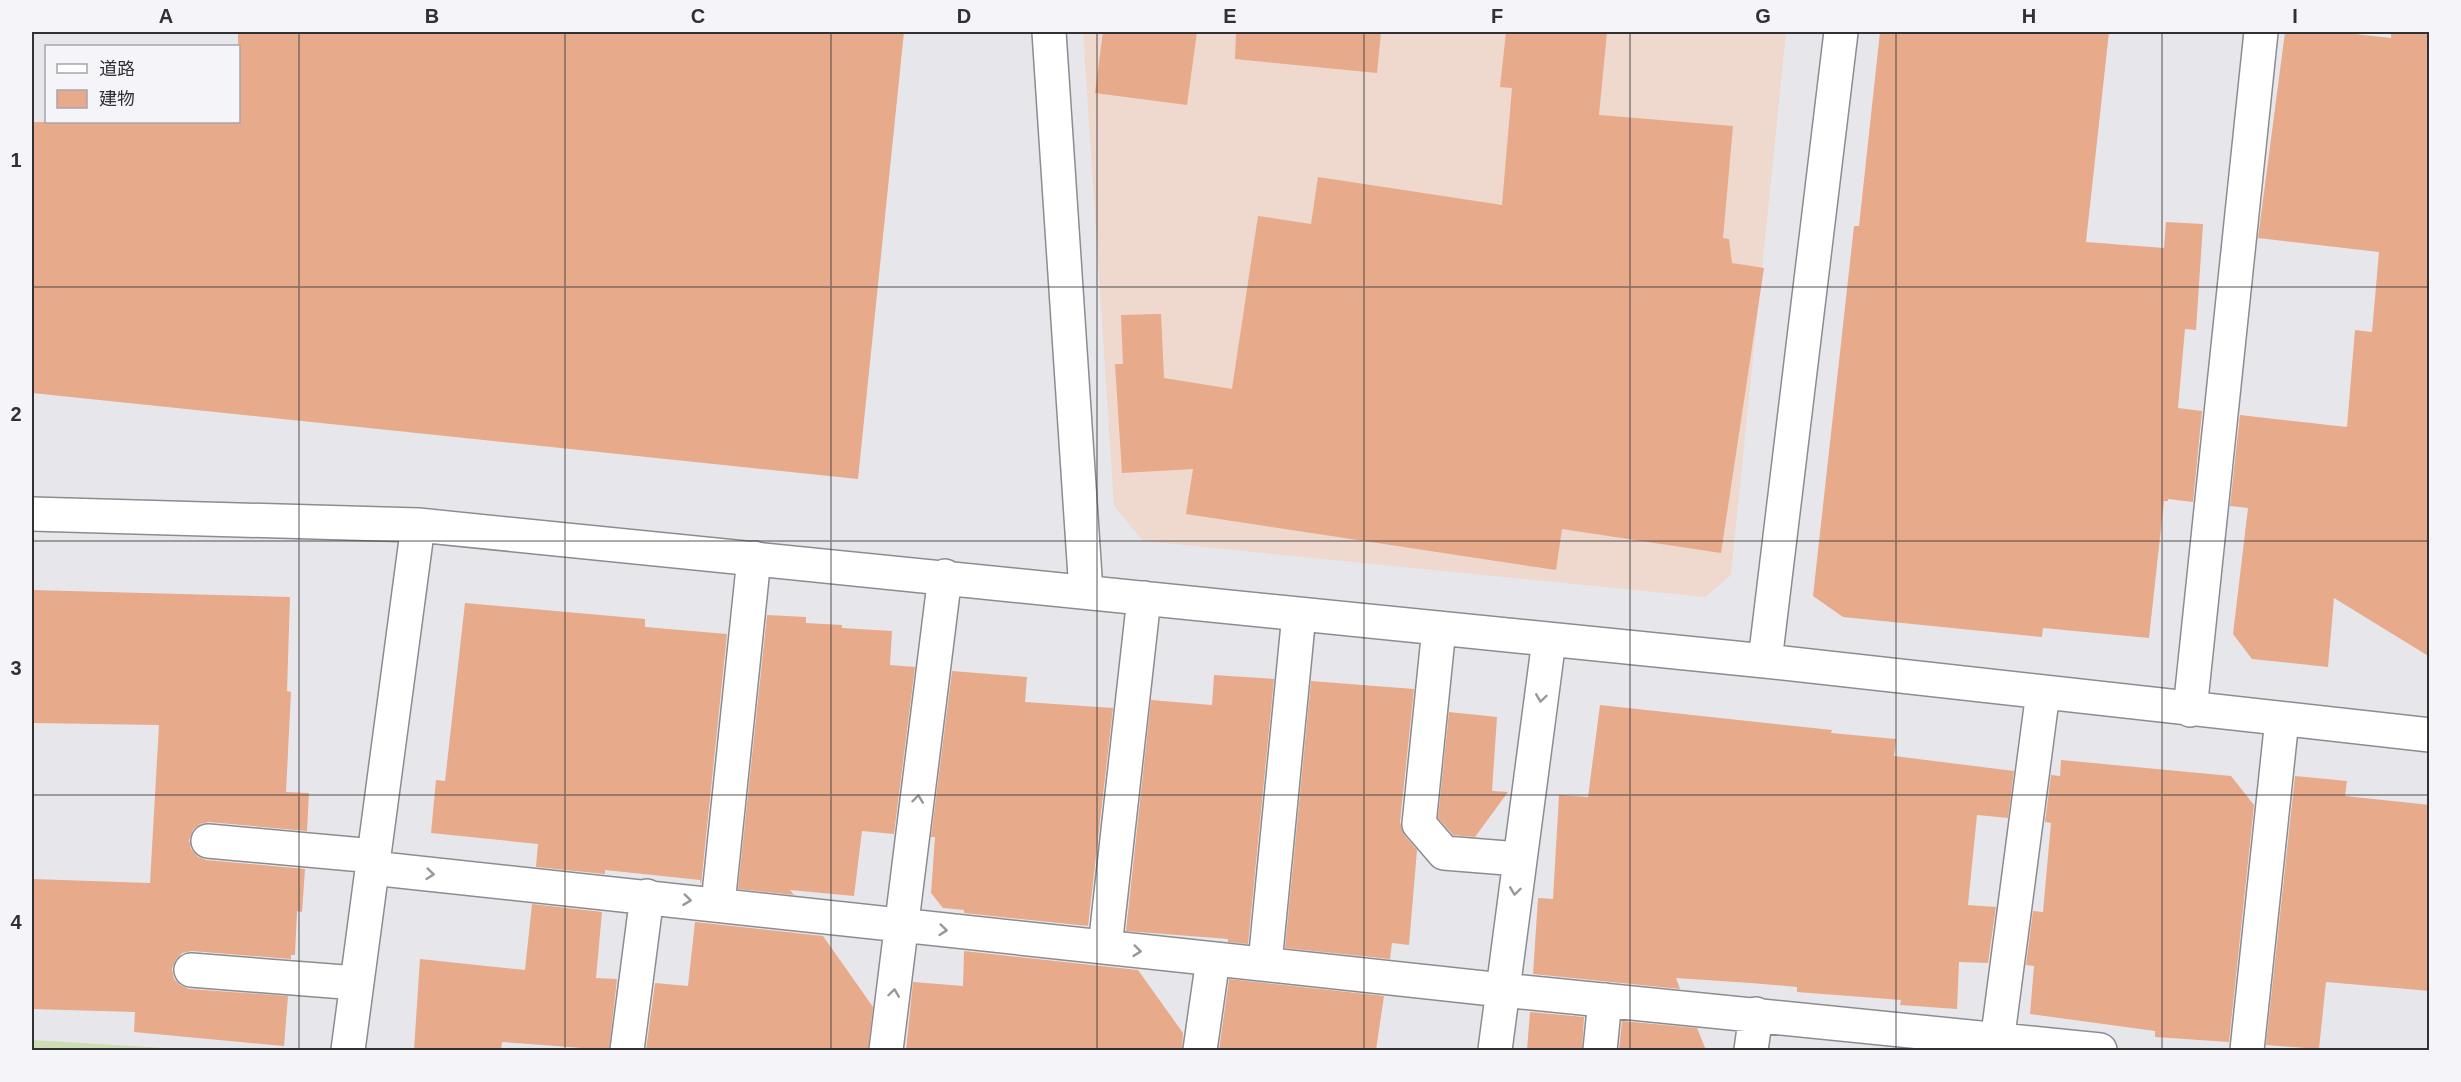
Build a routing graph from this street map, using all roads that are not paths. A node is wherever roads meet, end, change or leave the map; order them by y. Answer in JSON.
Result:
{"nodes":[{"id":1,"x":1049,"y":32,"type":"edge"},
{"id":2,"x":1841,"y":32,"type":"edge"},
{"id":3,"x":2261,"y":32,"type":"edge"},
{"id":4,"x":32,"y":514,"type":"edge"},
{"id":5,"x":418,"y":525,"type":"junction"},
{"id":6,"x":754,"y":558,"type":"junction"},
{"id":7,"x":945,"y":576,"type":"junction"},
{"id":8,"x":1086,"y":591,"type":"junction"},
{"id":9,"x":1144,"y":598,"type":"junction"},
{"id":10,"x":1299,"y":614,"type":"junction"},
{"id":11,"x":1439,"y":628,"type":"junction"},
{"id":12,"x":1549,"y":640,"type":"junction"},
{"id":13,"x":1765,"y":661,"type":"junction"},
{"id":14,"x":2043,"y":692,"type":"junction"},
{"id":15,"x":2190,"y":710,"type":"junction"},
{"id":16,"x":2282,"y":719,"type":"junction"},
{"id":17,"x":2430,"y":735,"type":"edge"},
{"id":18,"x":208,"y":841,"type":"dead end"},
{"id":19,"x":1519,"y":859,"type":"junction"},
{"id":20,"x":373,"y":862,"type":"junction"},
{"id":21,"x":647,"y":896,"type":"junction"},
{"id":22,"x":718,"y":904,"type":"junction"},
{"id":23,"x":903,"y":926,"type":"junction"},
{"id":24,"x":1105,"y":947,"type":"junction"},
{"id":25,"x":1213,"y":959,"type":"junction"},
{"id":26,"x":1265,"y":963,"type":"junction"},
{"id":27,"x":191,"y":970,"type":"dead end"},
{"id":28,"x":357,"y":983,"type":"junction"},
{"id":29,"x":1502,"y":990,"type":"junction"},
{"id":30,"x":1605,"y":1000,"type":"junction"},
{"id":31,"x":1756,"y":1014,"type":"junction"},
{"id":32,"x":1997,"y":1045,"type":"edge"},
{"id":33,"x":348,"y":1050,"type":"edge"},
{"id":34,"x":627,"y":1050,"type":"edge"},
{"id":35,"x":885,"y":1050,"type":"edge"},
{"id":36,"x":1200,"y":1050,"type":"edge"},
{"id":37,"x":1495,"y":1050,"type":"edge"},
{"id":38,"x":1600,"y":1050,"type":"edge"},
{"id":39,"x":1751,"y":1050,"type":"edge"},
{"id":40,"x":2100,"y":1050,"type":"edge"},
{"id":41,"x":2247,"y":1050,"type":"edge"}],
"edges":[{"from":1,"to":8,"type":"street"},
{"from":2,"to":13,"type":"street"},
{"from":3,"to":15,"type":"street"},
{"from":4,"to":5,"type":"street"},
{"from":5,"to":6,"type":"street"},
{"from":5,"to":20,"type":"street"},
{"from":6,"to":7,"type":"street"},
{"from":6,"to":22,"type":"street"},
{"from":7,"to":8,"type":"street"},
{"from":23,"to":7,"type":"street","one_way":true},
{"from":8,"to":9,"type":"street"},
{"from":9,"to":10,"type":"street"},
{"from":9,"to":24,"type":"street"},
{"from":10,"to":11,"type":"street"},
{"from":10,"to":26,"type":"street"},
{"from":11,"to":12,"type":"street"},
{"from":11,"to":19,"type":"street"},
{"from":12,"to":13,"type":"street"},
{"from":12,"to":19,"type":"street","one_way":true},
{"from":13,"to":14,"type":"street"},
{"from":14,"to":15,"type":"street"},
{"from":14,"to":32,"type":"street"},
{"from":15,"to":16,"type":"street"},
{"from":16,"to":17,"type":"street"},
{"from":16,"to":41,"type":"street"},
{"from":18,"to":20,"type":"street"},
{"from":19,"to":29,"type":"street","one_way":true},
{"from":20,"to":21,"type":"street","one_way":true},
{"from":20,"to":28,"type":"street"},
{"from":21,"to":22,"type":"street","one_way":true},
{"from":21,"to":34,"type":"street"},
{"from":22,"to":23,"type":"street"},
{"from":23,"to":24,"type":"street","one_way":true},
{"from":35,"to":23,"type":"street","one_way":true},
{"from":24,"to":25,"type":"street","one_way":true},
{"from":25,"to":26,"type":"street"},
{"from":25,"to":36,"type":"street"},
{"from":26,"to":29,"type":"street"},
{"from":27,"to":28,"type":"street"},
{"from":28,"to":33,"type":"street"},
{"from":29,"to":30,"type":"street"},
{"from":29,"to":37,"type":"street"},
{"from":30,"to":31,"type":"street"},
{"from":30,"to":38,"type":"street"},
{"from":31,"to":32,"type":"street"},
{"from":31,"to":39,"type":"street"},
{"from":32,"to":40,"type":"street"}]}
